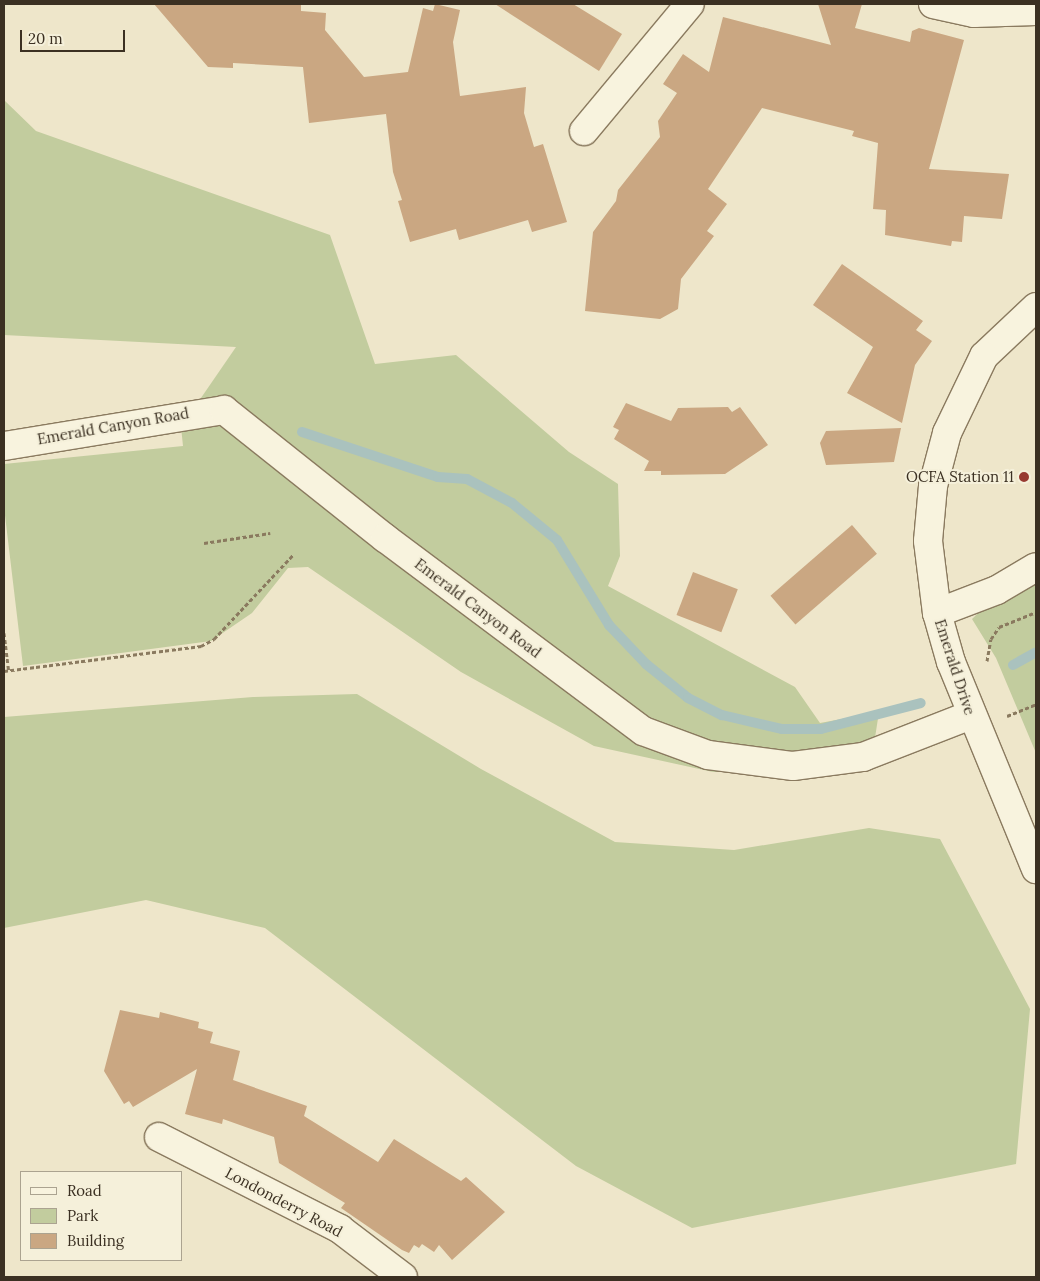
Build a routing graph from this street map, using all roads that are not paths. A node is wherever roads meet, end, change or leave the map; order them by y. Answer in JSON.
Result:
{"nodes":[{"id":1,"x":690,"y":4,"type":"edge"},
{"id":2,"x":933,"y":4,"type":"edge"},
{"id":3,"x":1036,"y":11,"type":"edge"},
{"id":4,"x":584,"y":131,"type":"dead end"},
{"id":5,"x":1036,"y":307,"type":"edge"},
{"id":6,"x":4,"y":446,"type":"edge"},
{"id":7,"x":1036,"y":567,"type":"edge"},
{"id":8,"x":937,"y":614,"type":"junction"},
{"id":9,"x":971,"y":715,"type":"junction"},
{"id":10,"x":1036,"y":869,"type":"edge"},
{"id":11,"x":159,"y":1138,"type":"dead end"},
{"id":12,"x":403,"y":1277,"type":"edge"}],
"edges":[{"from":1,"to":4,"type":"street"},
{"from":2,"to":3,"type":"street"},
{"from":5,"to":8,"type":"street","name":"Emerald Drive"},
{"from":6,"to":9,"type":"street","name":"Emerald Canyon Road"},
{"from":7,"to":8,"type":"street"},
{"from":8,"to":9,"type":"street","name":"Emerald Drive"},
{"from":9,"to":10,"type":"street","name":"Emerald Drive"},
{"from":11,"to":12,"type":"street","name":"Londonderry Road"}]}
